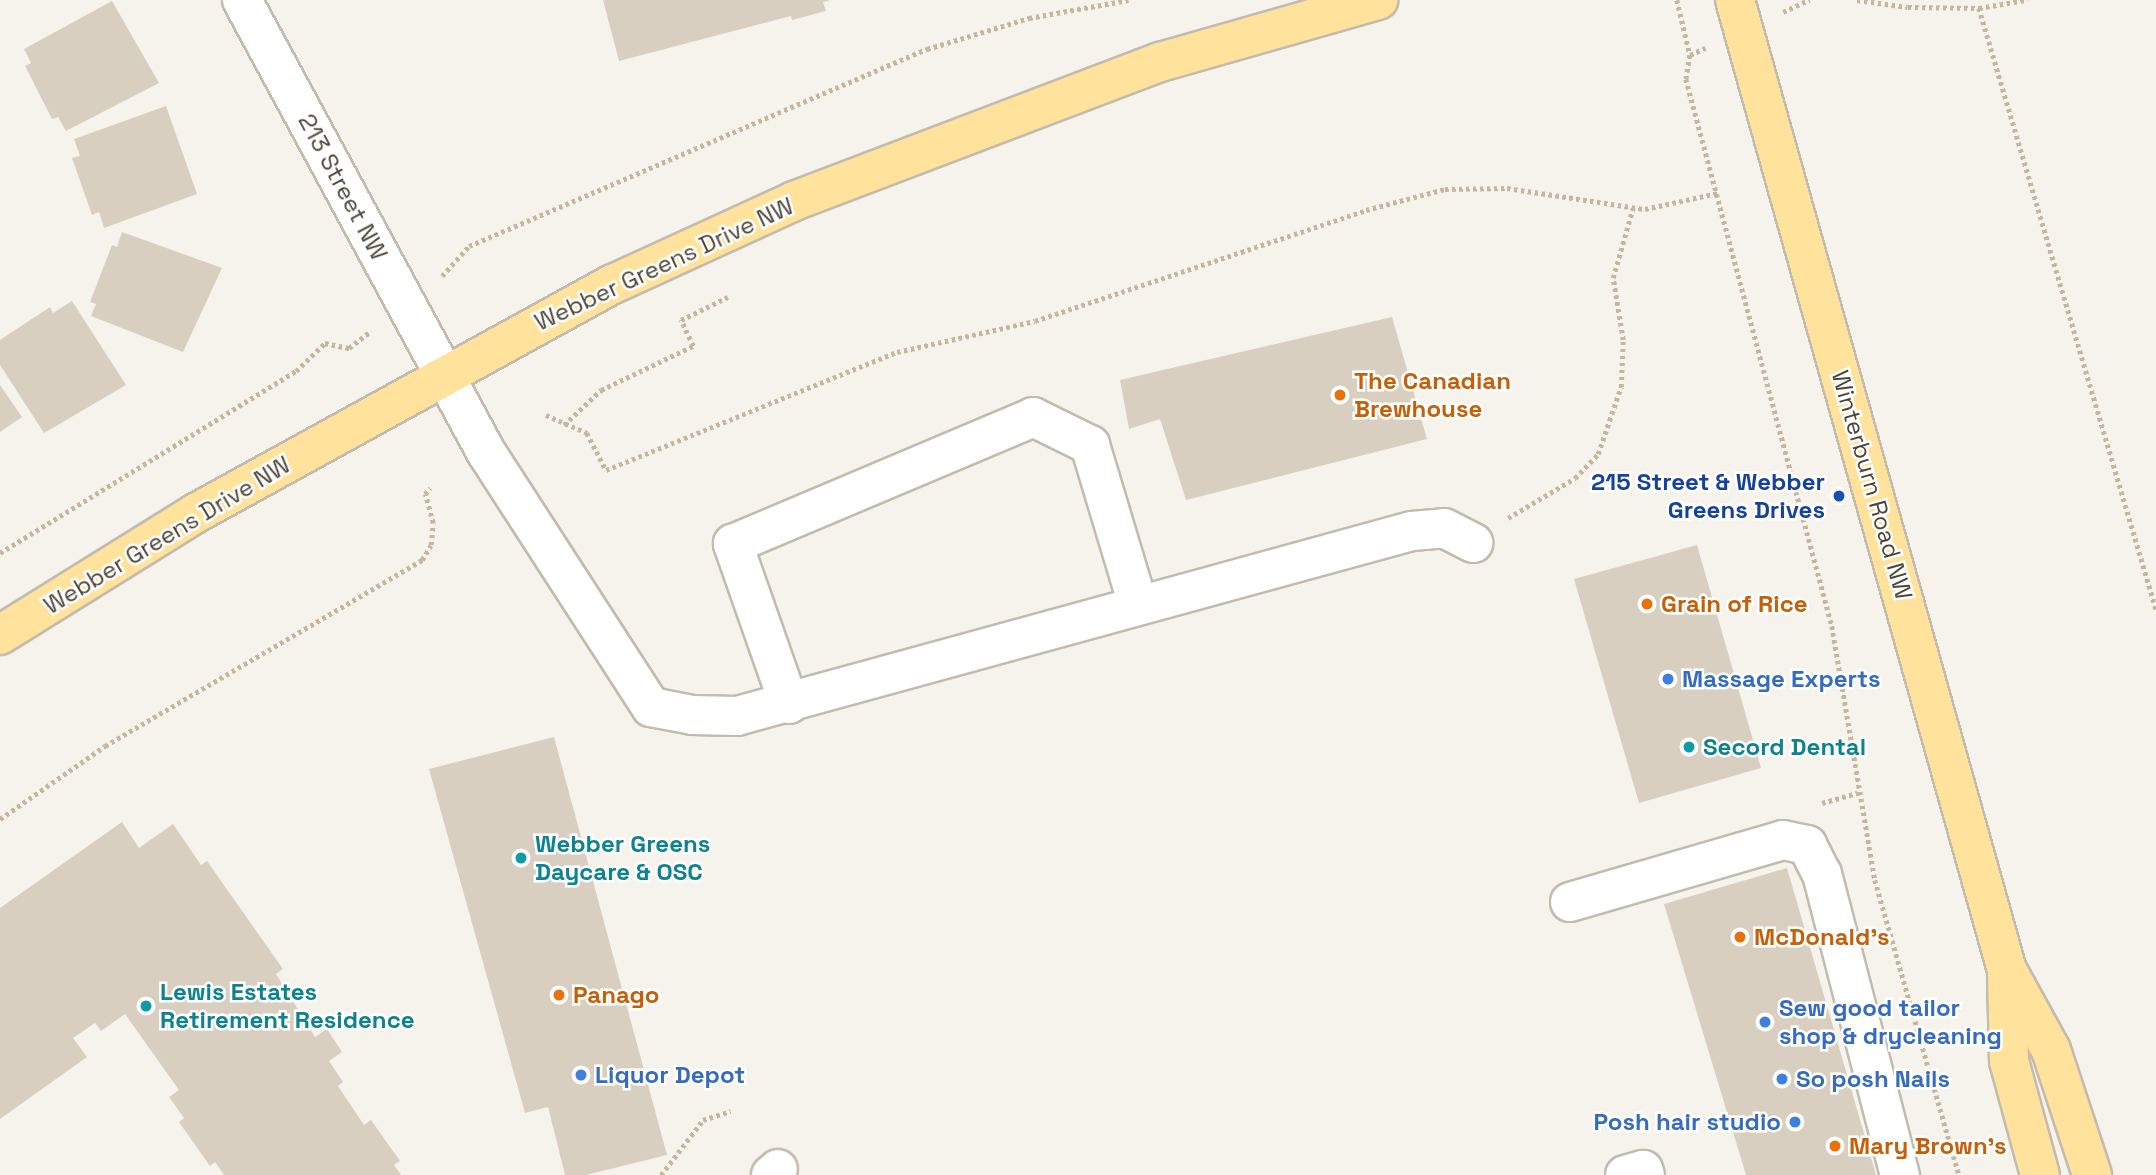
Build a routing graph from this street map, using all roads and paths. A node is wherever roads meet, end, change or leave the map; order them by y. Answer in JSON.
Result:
{"nodes":[{"id":1,"x":242,"y":0,"type":"edge"},
{"id":2,"x":1128,"y":0,"type":"edge"},
{"id":3,"x":1378,"y":0,"type":"edge"},
{"id":4,"x":1676,"y":0,"type":"edge"},
{"id":5,"x":1735,"y":0,"type":"edge"},
{"id":6,"x":1857,"y":0,"type":"edge"},
{"id":7,"x":2027,"y":0,"type":"edge"},
{"id":8,"x":1979,"y":8,"type":"junction"},
{"id":9,"x":1718,"y":193,"type":"junction"},
{"id":10,"x":1633,"y":208,"type":"junction"},
{"id":11,"x":460,"y":261,"type":"dead end"},
{"id":12,"x":728,"y":297,"type":"dead end"},
{"id":13,"x":348,"y":348,"type":"dead end"},
{"id":14,"x":443,"y":375,"type":"junction"},
{"id":15,"x":546,"y":415,"type":"dead end"},
{"id":16,"x":564,"y":425,"type":"junction"},
{"id":17,"x":430,"y":488,"type":"dead end"},
{"id":18,"x":1473,"y":543,"type":"joint"},
{"id":19,"x":0,"y":553,"type":"edge"},
{"id":20,"x":1138,"y":605,"type":"junction"},
{"id":21,"x":2156,"y":609,"type":"edge"},
{"id":22,"x":0,"y":635,"type":"edge"},
{"id":23,"x":789,"y":704,"type":"junction"},
{"id":24,"x":0,"y":819,"type":"edge"},
{"id":25,"x":1570,"y":902,"type":"dead end"},
{"id":26,"x":2007,"y":970,"type":"junction"},
{"id":27,"x":731,"y":1111,"type":"dead end"},
{"id":28,"x":661,"y":1175,"type":"edge"},
{"id":29,"x":1899,"y":1175,"type":"edge"},
{"id":30,"x":1959,"y":1175,"type":"edge"},
{"id":31,"x":2040,"y":1175,"type":"edge"},
{"id":32,"x":2092,"y":1175,"type":"edge"}],
"edges":[{"from":1,"to":14,"type":"street","name":"213 Street NW"},
{"from":2,"to":11,"type":"path"},
{"from":3,"to":14,"type":"main road","name":"Webber Greens Drive NW"},
{"from":4,"to":9,"type":"path"},
{"from":5,"to":26,"type":"main road","name":"Winterburn Road NW"},
{"from":6,"to":8,"type":"path"},
{"from":7,"to":8,"type":"path"},
{"from":8,"to":21,"type":"path"},
{"from":9,"to":10,"type":"path"},
{"from":9,"to":30,"type":"path"},
{"from":10,"to":16,"type":"path"},
{"from":10,"to":18,"type":"path"},
{"from":12,"to":16,"type":"path"},
{"from":13,"to":19,"type":"path"},
{"from":14,"to":22,"type":"main road","name":"Webber Greens Drive NW"},
{"from":14,"to":23,"type":"street","name":"213 Street NW"},
{"from":15,"to":16,"type":"path"},
{"from":17,"to":24,"type":"path"},
{"from":18,"to":20,"type":"street"},
{"from":20,"to":23,"type":"street"},
{"from":20,"to":23,"type":"street"},
{"from":25,"to":29,"type":"street"},
{"from":26,"to":31,"type":"main road","name":"Winterburn Road NW"},
{"from":26,"to":32,"type":"main road","name":"Winterburn Road NW"},
{"from":27,"to":28,"type":"path"}]}
